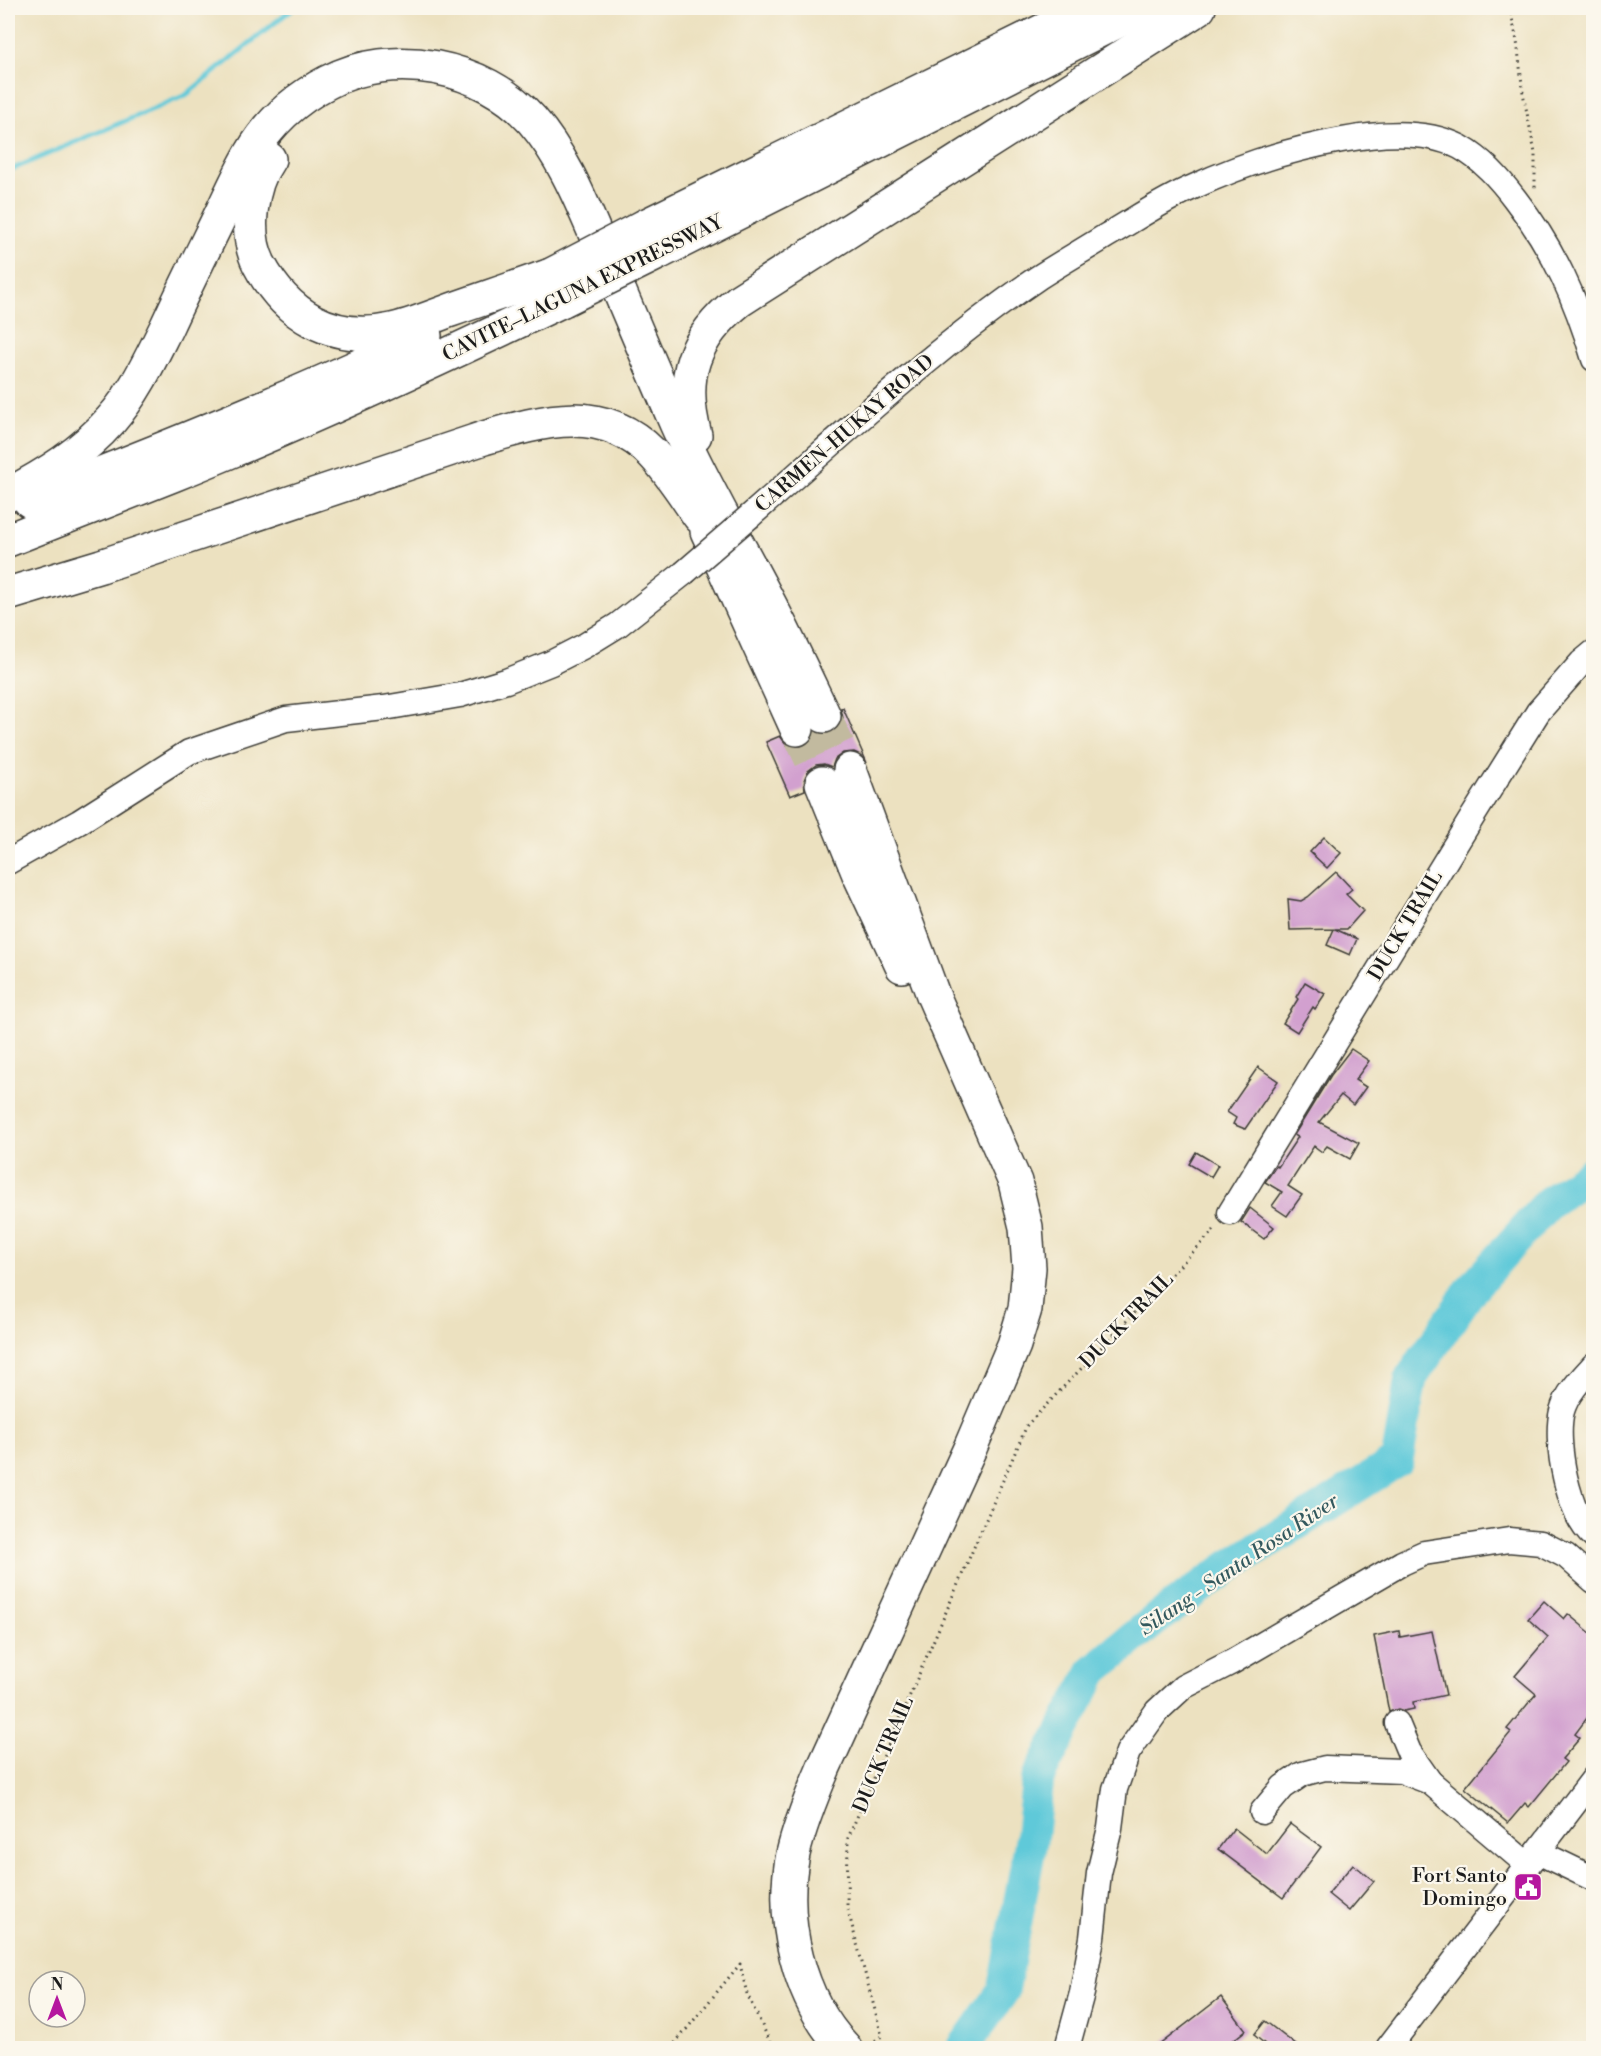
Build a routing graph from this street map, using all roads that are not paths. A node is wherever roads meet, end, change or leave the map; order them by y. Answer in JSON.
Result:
{"nodes":[{"id":1,"x":1089,"y":8,"type":"edge"},
{"id":2,"x":1144,"y":8,"type":"edge"},
{"id":3,"x":1199,"y":8,"type":"edge"},
{"id":4,"x":654,"y":238,"type":"junction"},
{"id":5,"x":557,"y":288,"type":"junction"},
{"id":6,"x":1593,"y":359,"type":"edge"},
{"id":7,"x":8,"y":495,"type":"edge"},
{"id":8,"x":8,"y":509,"type":"edge"},
{"id":9,"x":708,"y":512,"type":"junction"},
{"id":10,"x":8,"y":540,"type":"edge"},
{"id":11,"x":8,"y":594,"type":"edge"},
{"id":12,"x":1593,"y":652,"type":"edge"},
{"id":13,"x":811,"y":723,"type":"tunnel mouth"},
{"id":14,"x":836,"y":777,"type":"tunnel mouth"},
{"id":15,"x":8,"y":862,"type":"edge"},
{"id":16,"x":1230,"y":1213,"type":"road end"},
{"id":17,"x":1593,"y":1365,"type":"edge"},
{"id":18,"x":1593,"y":1537,"type":"edge"},
{"id":19,"x":1593,"y":1581,"type":"edge"},
{"id":20,"x":1397,"y":1723,"type":"dead end"},
{"id":21,"x":1593,"y":1778,"type":"edge"},
{"id":22,"x":1430,"y":1782,"type":"junction"},
{"id":23,"x":1262,"y":1812,"type":"dead end"},
{"id":24,"x":1533,"y":1858,"type":"junction"},
{"id":25,"x":1593,"y":1879,"type":"edge"},
{"id":26,"x":843,"y":2048,"type":"edge"},
{"id":27,"x":1066,"y":2049,"type":"edge"},
{"id":28,"x":1388,"y":2049,"type":"edge"}],
"edges":[{"from":1,"to":4,"type":"highway","name":"CAVITE–LAGUNA EXPRESSWAY"},
{"from":2,"to":4,"type":"highway","name":"CAVITE–LAGUNA EXPRESSWAY"},
{"from":3,"to":9,"type":"highway"},
{"from":4,"to":5,"type":"highway","name":"CAVITE–LAGUNA EXPRESSWAY","bridge":true},
{"from":5,"to":8,"type":"highway","name":"CAVITE–LAGUNA EXPRESSWAY"},
{"from":5,"to":9,"type":"highway"},
{"from":5,"to":10,"type":"highway","name":"CAVITE–LAGUNA EXPRESSWAY"},
{"from":6,"to":15,"type":"street","name":"CARMEN-HUKAY ROAD","bridge":true},
{"from":7,"to":9,"type":"highway"},
{"from":9,"to":11,"type":"highway"},
{"from":9,"to":13,"type":"highway"},
{"from":12,"to":16,"type":"street","name":"DUCK TRAIL"},
{"from":14,"to":26,"type":"highway"},
{"from":17,"to":18,"type":"street"},
{"from":19,"to":27,"type":"street"},
{"from":20,"to":22,"type":"street"},
{"from":21,"to":24,"type":"street"},
{"from":22,"to":23,"type":"street"},
{"from":22,"to":24,"type":"street"},
{"from":24,"to":25,"type":"street"},
{"from":24,"to":28,"type":"street"}]}
